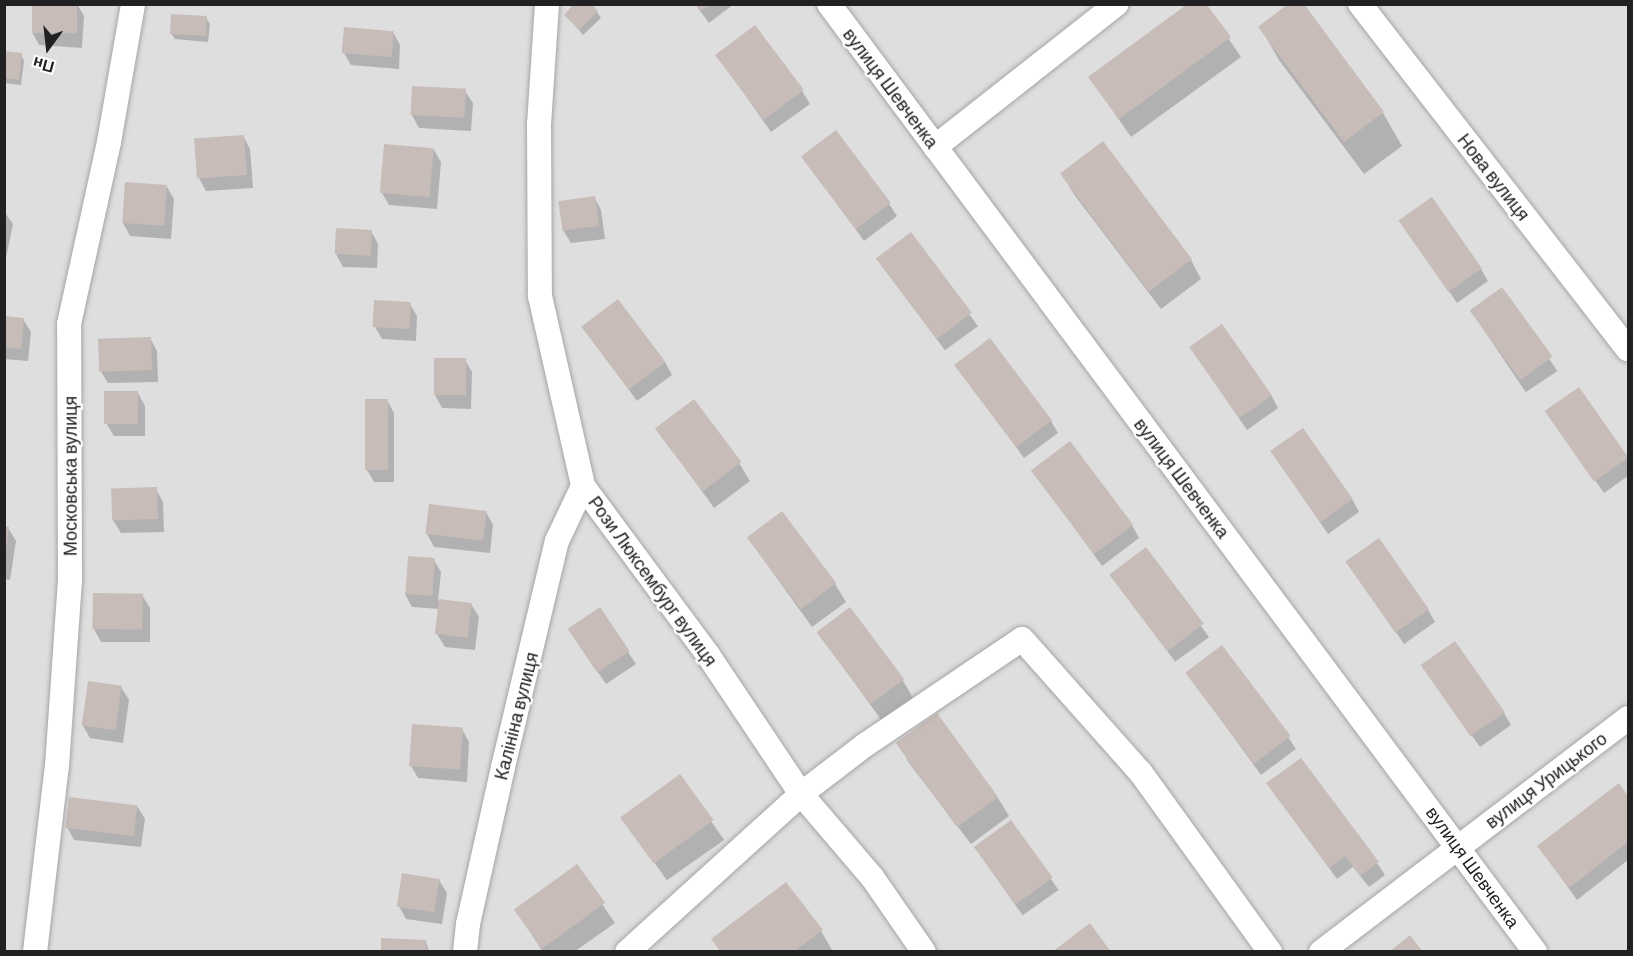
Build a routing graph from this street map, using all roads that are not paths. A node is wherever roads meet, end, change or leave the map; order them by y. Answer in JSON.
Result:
{"nodes":[{"id":1,"x":133,"y":4,"type":"edge"},
{"id":2,"x":547,"y":4,"type":"edge"},
{"id":3,"x":829,"y":4,"type":"edge"},
{"id":4,"x":1117,"y":4,"type":"edge"},
{"id":5,"x":1360,"y":4,"type":"edge"},
{"id":6,"x":935,"y":147,"type":"junction"},
{"id":7,"x":1629,"y":349,"type":"edge"},
{"id":8,"x":583,"y":486,"type":"junction"},
{"id":9,"x":1629,"y":718,"type":"edge"},
{"id":10,"x":801,"y":794,"type":"junction"},
{"id":11,"x":1458,"y":846,"type":"junction"},
{"id":12,"x":35,"y":951,"type":"edge"},
{"id":13,"x":465,"y":951,"type":"edge"},
{"id":14,"x":627,"y":951,"type":"edge"},
{"id":15,"x":924,"y":951,"type":"edge"},
{"id":16,"x":1270,"y":951,"type":"edge"},
{"id":17,"x":1321,"y":951,"type":"edge"},
{"id":18,"x":1535,"y":951,"type":"edge"}],
"edges":[{"from":1,"to":12,"type":"street","name":"Московська вулиця"},
{"from":2,"to":8,"type":"street","name":"Рози Люксембург вулиця"},
{"from":3,"to":6,"type":"street","name":"вулиця Шевченка"},
{"from":4,"to":6,"type":"street"},
{"from":5,"to":7,"type":"street","name":"Нова вулиця"},
{"from":6,"to":11,"type":"street","name":"вулиця Шевченка"},
{"from":8,"to":10,"type":"street","name":"Рози Люксембург вулиця"},
{"from":8,"to":13,"type":"street","name":"Калініна вулиця"},
{"from":9,"to":11,"type":"street","name":"вулиця Урицького"},
{"from":10,"to":14,"type":"street"},
{"from":10,"to":15,"type":"street","name":"Рози Люксембург вулиця"},
{"from":10,"to":16,"type":"street"},
{"from":11,"to":17,"type":"street","name":"вулиця Урицького"},
{"from":11,"to":18,"type":"street","name":"вулиця Шевченка"}]}
